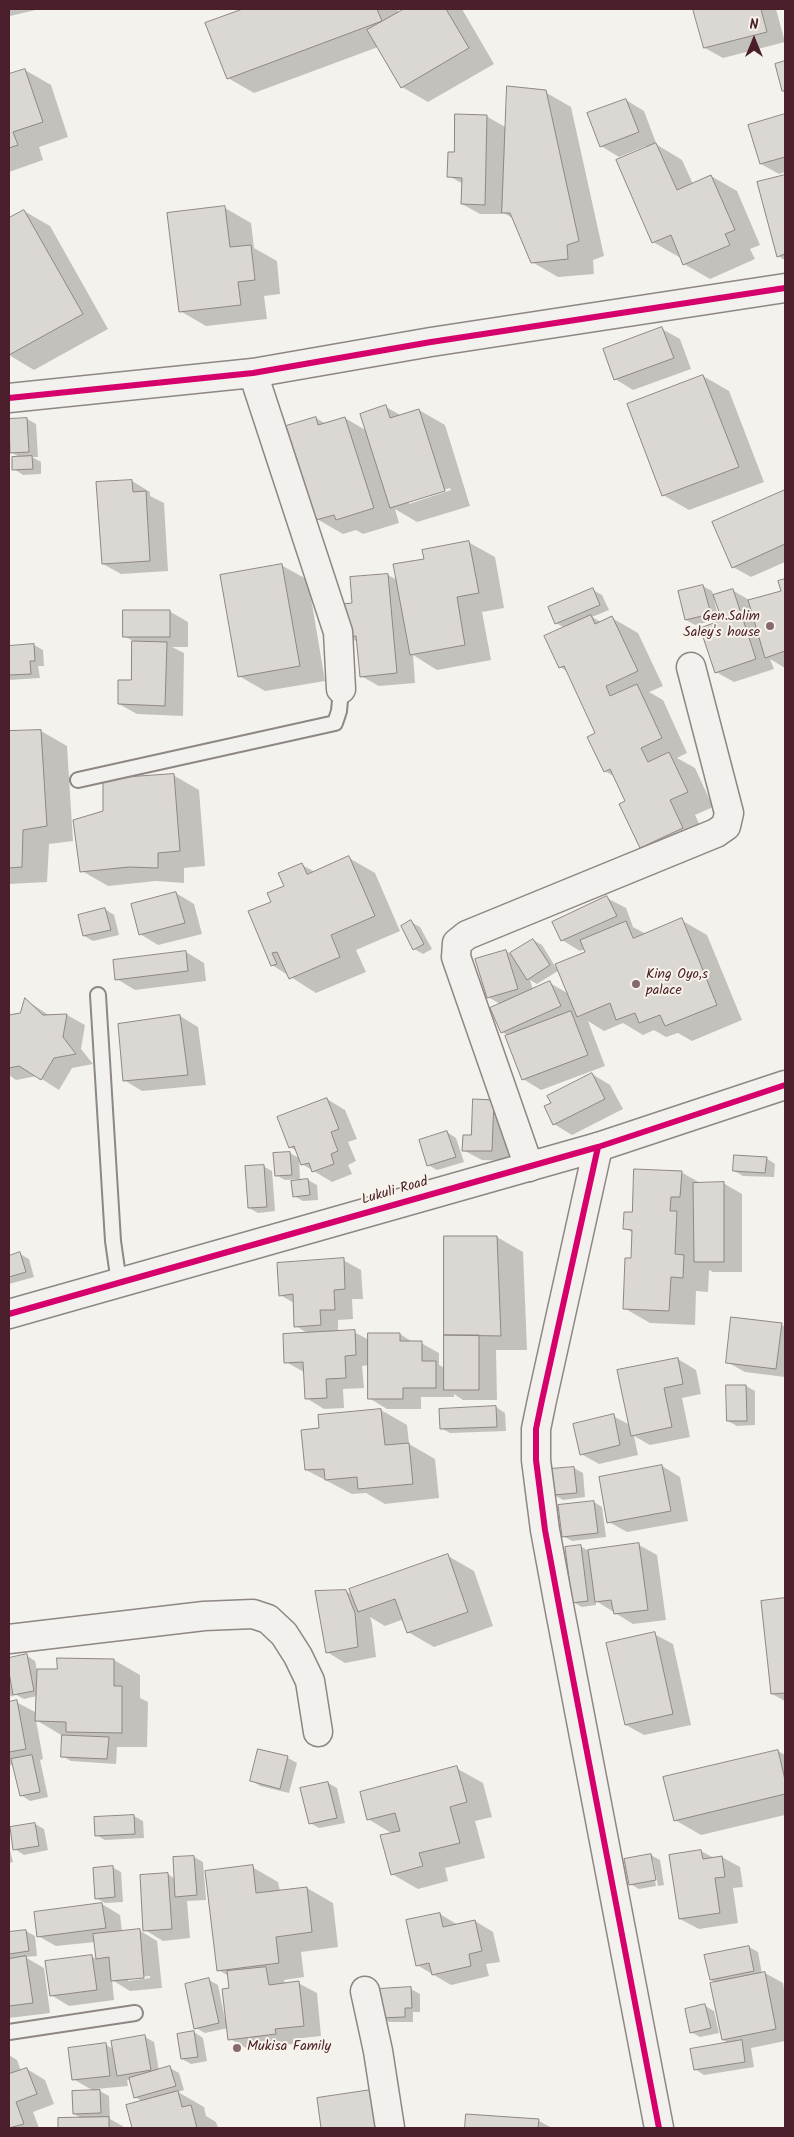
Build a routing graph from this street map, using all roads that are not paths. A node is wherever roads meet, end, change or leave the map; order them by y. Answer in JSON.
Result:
{"nodes":[{"id":1,"x":785,"y":288,"type":"edge"},
{"id":2,"x":253,"y":373,"type":"junction"},
{"id":3,"x":9,"y":398,"type":"edge"},
{"id":4,"x":691,"y":667,"type":"dead end"},
{"id":5,"x":342,"y":689,"type":"joint"},
{"id":6,"x":78,"y":780,"type":"dead end"},
{"id":7,"x":98,"y":995,"type":"dead end"},
{"id":8,"x":785,"y":1085,"type":"edge"},
{"id":9,"x":598,"y":1147,"type":"junction"},
{"id":10,"x":528,"y":1167,"type":"junction"},
{"id":11,"x":119,"y":1283,"type":"junction"},
{"id":12,"x":9,"y":1314,"type":"edge"},
{"id":13,"x":9,"y":1639,"type":"edge"},
{"id":14,"x":318,"y":1732,"type":"dead end"},
{"id":15,"x":365,"y":1991,"type":"dead end"},
{"id":16,"x":135,"y":2012,"type":"dead end"},
{"id":17,"x":9,"y":2032,"type":"edge"},
{"id":18,"x":390,"y":2128,"type":"edge"},
{"id":19,"x":659,"y":2128,"type":"edge"}],
"edges":[{"from":1,"to":2,"type":"street"},
{"from":2,"to":3,"type":"street"},
{"from":2,"to":5,"type":"street"},
{"from":4,"to":10,"type":"street"},
{"from":5,"to":6,"type":"lane"},
{"from":7,"to":11,"type":"lane"},
{"from":8,"to":9,"type":"street","name":"Lukuli Road"},
{"from":9,"to":10,"type":"street","name":"Lukuli Road"},
{"from":9,"to":19,"type":"street"},
{"from":10,"to":11,"type":"street","name":"Lukuli Road"},
{"from":11,"to":12,"type":"street","name":"Lukuli Road"},
{"from":13,"to":14,"type":"street"},
{"from":15,"to":18,"type":"street"},
{"from":16,"to":17,"type":"lane"}]}
